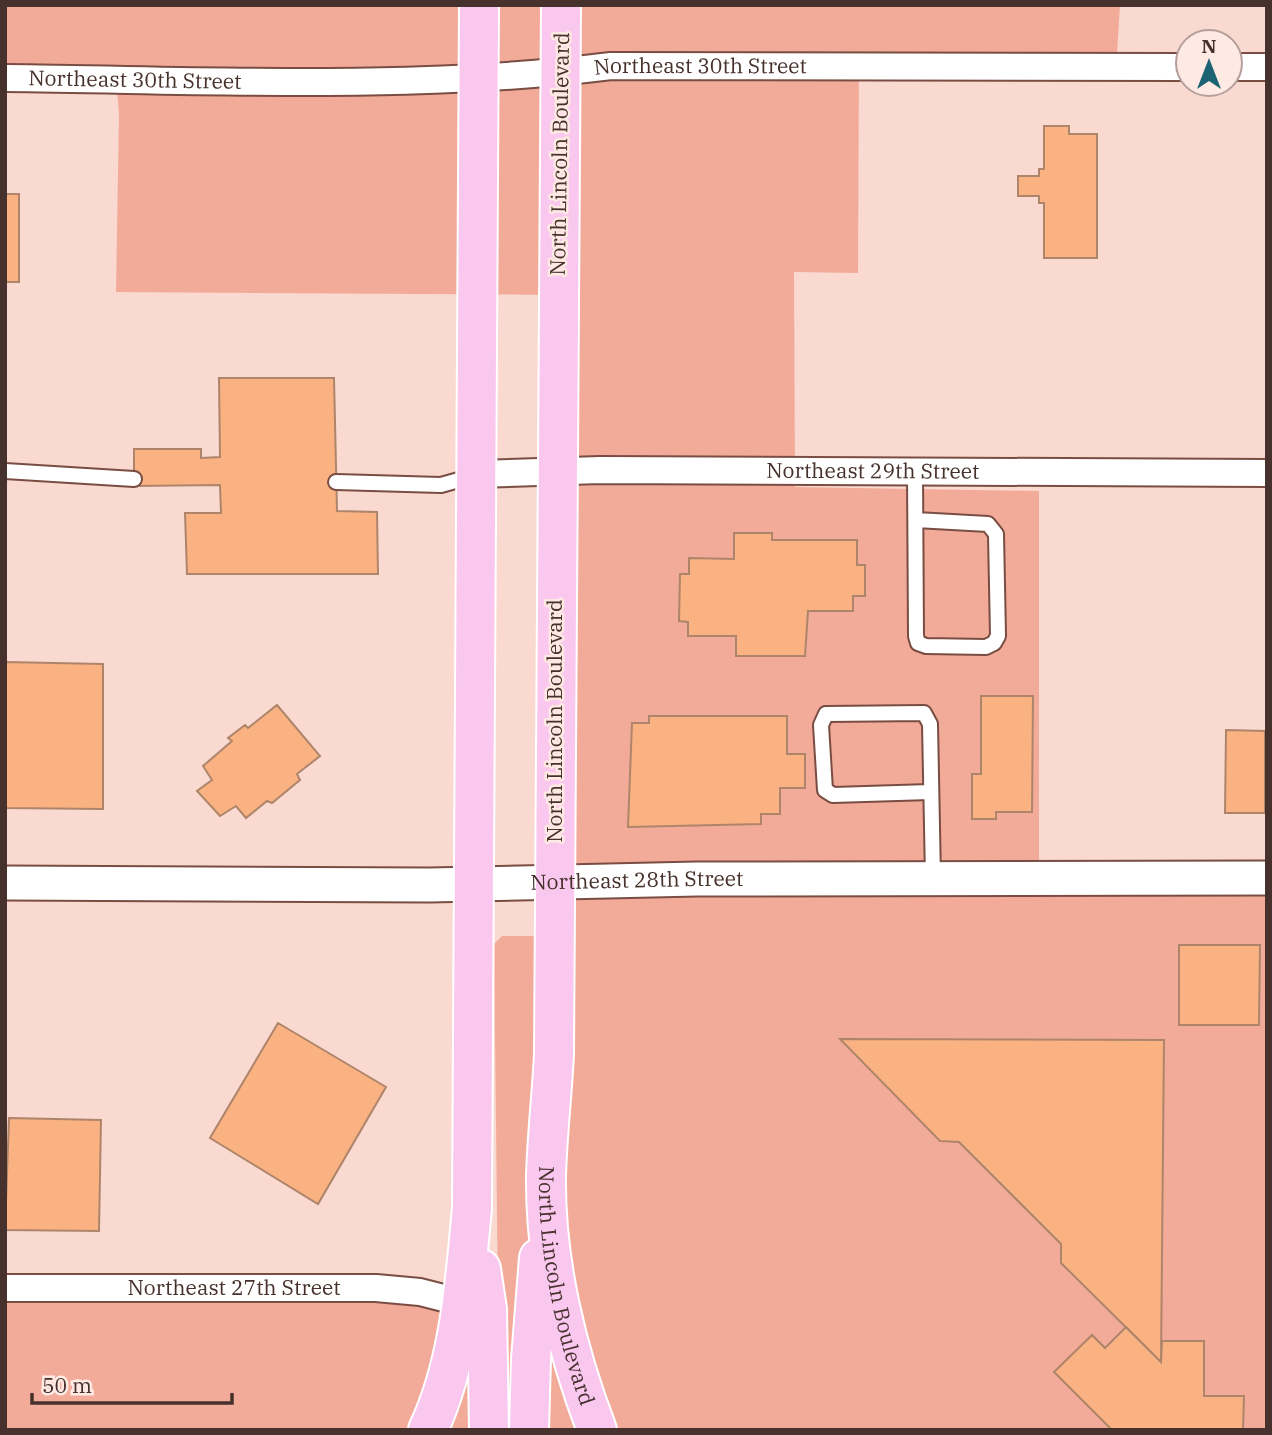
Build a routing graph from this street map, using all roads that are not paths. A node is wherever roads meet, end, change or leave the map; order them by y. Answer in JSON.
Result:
{"nodes":[{"id":1,"x":479,"y":5,"type":"edge"},
{"id":2,"x":561,"y":5,"type":"edge"},
{"id":3,"x":1174,"y":67,"type":"edge"},
{"id":4,"x":1244,"y":67,"type":"edge"},
{"id":5,"x":1267,"y":67,"type":"edge"},
{"id":6,"x":561,"y":73,"type":"junction"},
{"id":7,"x":5,"y":78,"type":"edge"},
{"id":8,"x":479,"y":78,"type":"junction"},
{"id":9,"x":5,"y":471,"type":"edge"},
{"id":10,"x":556,"y":472,"type":"junction"},
{"id":11,"x":915,"y":472,"type":"junction"},
{"id":12,"x":1267,"y":473,"type":"edge"},
{"id":13,"x":477,"y":474,"type":"junction"},
{"id":14,"x":134,"y":479,"type":"dead end"},
{"id":15,"x":336,"y":482,"type":"dead end"},
{"id":16,"x":916,"y":520,"type":"junction"},
{"id":17,"x":930,"y":792,"type":"junction"},
{"id":18,"x":933,"y":878,"type":"junction"},
{"id":19,"x":1267,"y":878,"type":"edge"},
{"id":20,"x":554,"y":881,"type":"junction"},
{"id":21,"x":5,"y":883,"type":"edge"},
{"id":22,"x":476,"y":884,"type":"junction"},
{"id":23,"x":546,"y":1179,"type":"junction"},
{"id":24,"x":472,"y":1208,"type":"junction"},
{"id":25,"x":5,"y":1288,"type":"edge"},
{"id":26,"x":463,"y":1303,"type":"junction"},
{"id":27,"x":428,"y":1430,"type":"edge"},
{"id":28,"x":489,"y":1430,"type":"edge"},
{"id":29,"x":529,"y":1430,"type":"edge"},
{"id":30,"x":597,"y":1430,"type":"edge"}],
"edges":[{"from":1,"to":8,"type":"main road"},
{"from":2,"to":6,"type":"main road","name":"North Lincoln Boulevard"},
{"from":3,"to":6,"type":"street","name":"Northeast 30th Street"},
{"from":4,"to":5,"type":"street"},
{"from":6,"to":8,"type":"street","name":"Northeast 30th Street"},
{"from":6,"to":10,"type":"main road","name":"North Lincoln Boulevard"},
{"from":7,"to":8,"type":"street","name":"Northeast 30th Street"},
{"from":8,"to":13,"type":"main road"},
{"from":9,"to":14,"type":"lane"},
{"from":10,"to":11,"type":"street","name":"Northeast 29th Street"},
{"from":10,"to":13,"type":"street","name":"Northeast 29th Street"},
{"from":10,"to":20,"type":"main road","name":"North Lincoln Boulevard"},
{"from":11,"to":12,"type":"street","name":"Northeast 29th Street"},
{"from":11,"to":16,"type":"lane"},
{"from":13,"to":15,"type":"lane"},
{"from":13,"to":22,"type":"main road"},
{"from":16,"to":16,"type":"lane"},
{"from":17,"to":17,"type":"lane"},
{"from":17,"to":18,"type":"lane"},
{"from":18,"to":19,"type":"street","name":"Northeast 28th Street"},
{"from":18,"to":20,"type":"street","name":"Northeast 28th Street"},
{"from":20,"to":22,"type":"street","name":"Northeast 28th Street"},
{"from":20,"to":23,"type":"main road","name":"North Lincoln Boulevard"},
{"from":21,"to":22,"type":"street","name":"Northeast 28th Street"},
{"from":22,"to":24,"type":"main road"},
{"from":23,"to":29,"type":"main road"},
{"from":23,"to":30,"type":"main road","name":"North Lincoln Boulevard"},
{"from":24,"to":26,"type":"main road"},
{"from":24,"to":28,"type":"main road"},
{"from":25,"to":26,"type":"street","name":"Northeast 27th Street"},
{"from":26,"to":27,"type":"main road"}]}
